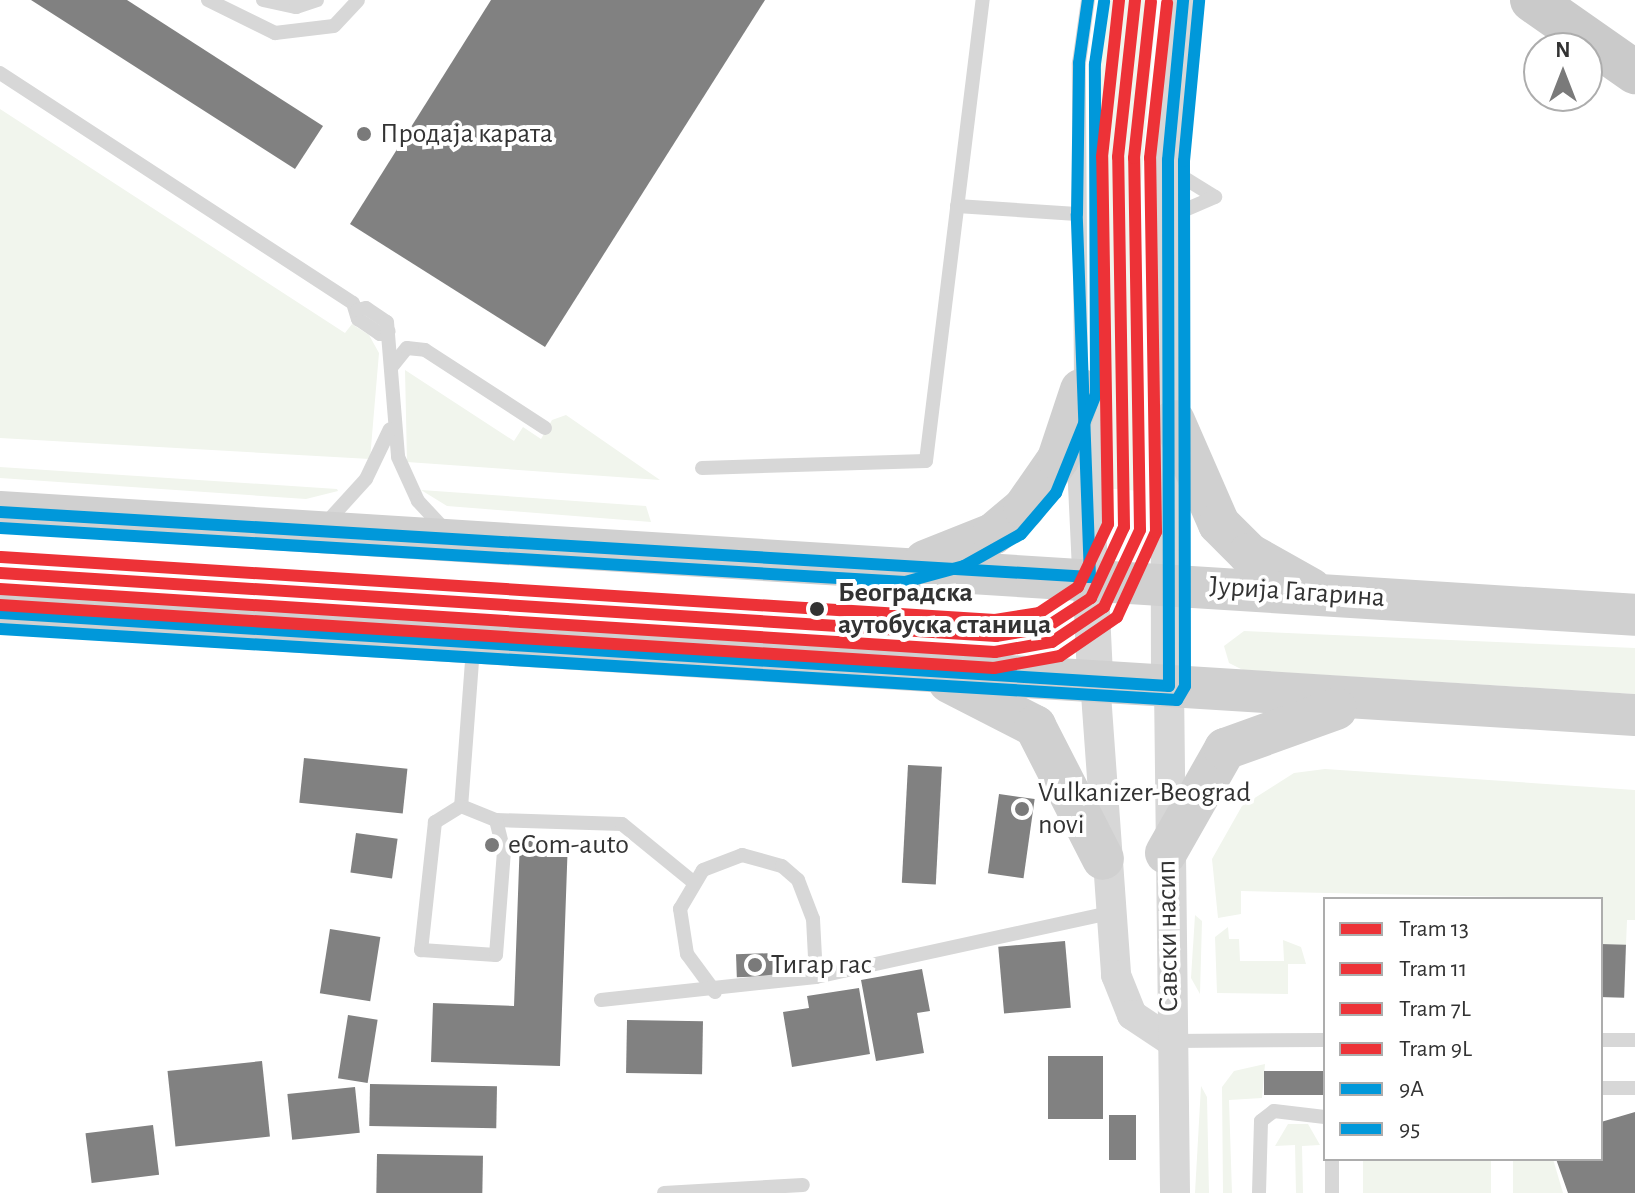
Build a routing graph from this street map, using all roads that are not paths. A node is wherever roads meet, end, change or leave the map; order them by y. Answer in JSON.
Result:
{"nodes":[{"id":1,"x":208,"y":0,"type":"edge"},
{"id":2,"x":263,"y":0,"type":"edge"},
{"id":3,"x":317,"y":0,"type":"edge"},
{"id":4,"x":358,"y":0,"type":"edge"},
{"id":5,"x":983,"y":0,"type":"edge"},
{"id":6,"x":1088,"y":0,"type":"edge"},
{"id":7,"x":1183,"y":0,"type":"edge"},
{"id":8,"x":1532,"y":0,"type":"edge"},
{"id":9,"x":1635,"y":72,"type":"edge"},
{"id":10,"x":0,"y":73,"type":"edge"},
{"id":11,"x":1168,"y":160,"type":"junction"},
{"id":12,"x":957,"y":206,"type":"junction"},
{"id":13,"x":1077,"y":214,"type":"junction"},
{"id":14,"x":1168,"y":228,"type":"junction"},
{"id":15,"x":393,"y":369,"type":"junction"},
{"id":16,"x":1081,"y":390,"type":"junction"},
{"id":17,"x":1174,"y":421,"type":"junction"},
{"id":18,"x":545,"y":428,"type":"dead end"},
{"id":19,"x":391,"y":429,"type":"junction"},
{"id":20,"x":702,"y":468,"type":"dead end"},
{"id":21,"x":0,"y":512,"type":"edge"},
{"id":22,"x":320,"y":529,"type":"junction"},
{"id":23,"x":452,"y":537,"type":"junction"},
{"id":24,"x":906,"y":566,"type":"junction"},
{"id":25,"x":1090,"y":577,"type":"junction"},
{"id":26,"x":1171,"y":583,"type":"junction"},
{"id":27,"x":1319,"y":594,"type":"junction"},
{"id":28,"x":0,"y":613,"type":"edge"},
{"id":29,"x":1635,"y":615,"type":"edge"},
{"id":30,"x":473,"y":643,"type":"junction"},
{"id":31,"x":922,"y":671,"type":"junction"},
{"id":32,"x":1095,"y":680,"type":"junction"},
{"id":33,"x":1169,"y":686,"type":"junction"},
{"id":34,"x":1372,"y":699,"type":"junction"},
{"id":35,"x":1635,"y":715,"type":"edge"},
{"id":36,"x":461,"y":806,"type":"junction"},
{"id":37,"x":496,"y":820,"type":"junction"},
{"id":38,"x":1166,"y":853,"type":"junction"},
{"id":39,"x":1103,"y":859,"type":"junction"},
{"id":40,"x":693,"y":882,"type":"junction"},
{"id":41,"x":1110,"y":913,"type":"junction"},
{"id":42,"x":816,"y":977,"type":"junction"},
{"id":43,"x":715,"y":992,"type":"junction"},
{"id":44,"x":601,"y":1000,"type":"dead end"},
{"id":45,"x":1323,"y":1040,"type":"edge"},
{"id":46,"x":1603,"y":1040,"type":"edge"},
{"id":47,"x":1635,"y":1040,"type":"edge"},
{"id":48,"x":1171,"y":1041,"type":"junction"},
{"id":49,"x":1603,"y":1088,"type":"edge"},
{"id":50,"x":1635,"y":1088,"type":"edge"},
{"id":51,"x":1323,"y":1116,"type":"edge"},
{"id":52,"x":1332,"y":1161,"type":"edge"},
{"id":53,"x":803,"y":1185,"type":"dead end"},
{"id":54,"x":664,"y":1193,"type":"edge"},
{"id":55,"x":1175,"y":1193,"type":"edge"},
{"id":56,"x":1259,"y":1193,"type":"edge"},
{"id":57,"x":1332,"y":1193,"type":"edge"}],
"edges":[{"from":1,"to":4,"type":"lane"},
{"from":2,"to":3,"type":"lane"},
{"from":5,"to":12,"type":"lane"},
{"from":6,"to":13,"type":"lane"},
{"from":7,"to":11,"type":"street"},
{"from":8,"to":9,"type":"main road"},
{"from":10,"to":15,"type":"lane"},
{"from":11,"to":14,"type":"street"},
{"from":11,"to":14,"type":"lane"},
{"from":12,"to":13,"type":"lane"},
{"from":12,"to":20,"type":"lane"},
{"from":13,"to":16,"type":"lane"},
{"from":14,"to":17,"type":"street"},
{"from":15,"to":18,"type":"lane"},
{"from":15,"to":19,"type":"lane"},
{"from":16,"to":24,"type":"main road"},
{"from":16,"to":25,"type":"street"},
{"from":17,"to":26,"type":"street"},
{"from":17,"to":27,"type":"main road"},
{"from":19,"to":22,"type":"lane"},
{"from":19,"to":23,"type":"lane"},
{"from":21,"to":22,"type":"main road","name":"Јурија Гагарина"},
{"from":22,"to":23,"type":"main road","name":"Јурија Гагарина"},
{"from":23,"to":24,"type":"main road","name":"Јурија Гагарина"},
{"from":24,"to":25,"type":"main road","name":"Јурија Гагарина"},
{"from":25,"to":26,"type":"main road","name":"Јурија Гагарина"},
{"from":25,"to":32,"type":"street"},
{"from":26,"to":27,"type":"main road","name":"Јурија Гагарина"},
{"from":26,"to":33,"type":"street"},
{"from":27,"to":29,"type":"main road","name":"Јурија Гагарина"},
{"from":28,"to":30,"type":"main road"},
{"from":30,"to":31,"type":"main road"},
{"from":30,"to":36,"type":"lane"},
{"from":31,"to":32,"type":"main road"},
{"from":31,"to":39,"type":"main road"},
{"from":32,"to":33,"type":"main road"},
{"from":32,"to":39,"type":"street","name":"Савски насип"},
{"from":33,"to":34,"type":"main road"},
{"from":33,"to":38,"type":"street","name":"Савски насип"},
{"from":34,"to":35,"type":"main road"},
{"from":34,"to":38,"type":"main road"},
{"from":36,"to":37,"type":"lane"},
{"from":36,"to":37,"type":"lane"},
{"from":37,"to":40,"type":"lane"},
{"from":38,"to":48,"type":"street","name":"Савски насип"},
{"from":39,"to":41,"type":"street","name":"Савски насип"},
{"from":40,"to":42,"type":"lane"},
{"from":40,"to":43,"type":"lane"},
{"from":41,"to":42,"type":"lane"},
{"from":41,"to":48,"type":"street","name":"Савски насип"},
{"from":42,"to":43,"type":"lane"},
{"from":43,"to":44,"type":"lane"},
{"from":45,"to":48,"type":"lane"},
{"from":46,"to":47,"type":"lane"},
{"from":48,"to":55,"type":"street","name":"Савски насип"},
{"from":49,"to":50,"type":"lane"},
{"from":51,"to":56,"type":"lane"},
{"from":52,"to":57,"type":"lane"},
{"from":53,"to":54,"type":"lane"}]}
